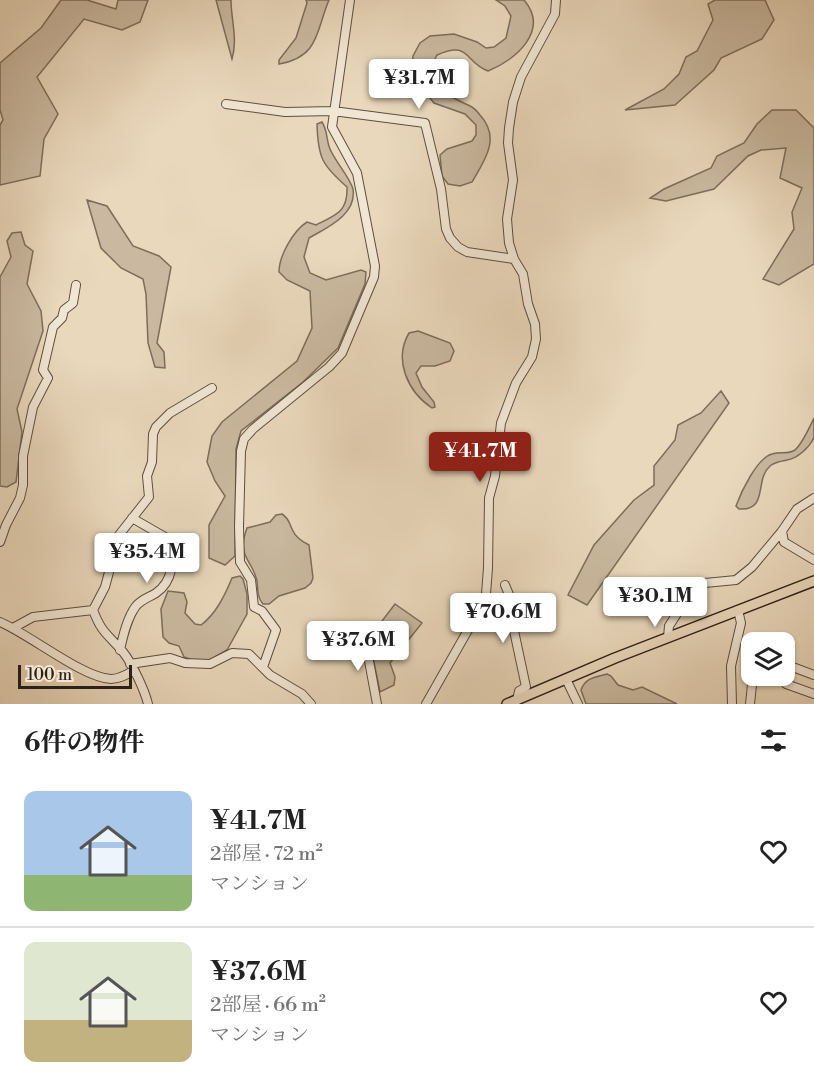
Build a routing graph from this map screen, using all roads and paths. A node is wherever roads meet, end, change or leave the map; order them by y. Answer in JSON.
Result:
{"nodes":[{"id":1,"x":350,"y":0,"type":"edge"},
{"id":2,"x":556,"y":0,"type":"edge"},
{"id":3,"x":226,"y":104,"type":"dead end"},
{"id":4,"x":333,"y":111,"type":"junction"},
{"id":5,"x":514,"y":259,"type":"junction"},
{"id":6,"x":76,"y":285,"type":"dead end"},
{"id":7,"x":212,"y":388,"type":"dead end"},
{"id":8,"x":814,"y":498,"type":"edge"},
{"id":9,"x":132,"y":518,"type":"junction"},
{"id":10,"x":782,"y":531,"type":"junction"},
{"id":11,"x":0,"y":542,"type":"edge"},
{"id":12,"x":814,"y":560,"type":"edge"},
{"id":13,"x":814,"y":580,"type":"edge"},
{"id":14,"x":505,"y":585,"type":"dead end"},
{"id":15,"x":93,"y":610,"type":"junction"},
{"id":16,"x":738,"y":610,"type":"junction"},
{"id":17,"x":0,"y":622,"type":"edge"},
{"id":18,"x":14,"y":628,"type":"junction"},
{"id":19,"x":362,"y":634,"type":"dead end"},
{"id":20,"x":668,"y":637,"type":"junction"},
{"id":21,"x":120,"y":650,"type":"junction"},
{"id":22,"x":131,"y":667,"type":"junction"},
{"id":23,"x":263,"y":667,"type":"junction"},
{"id":24,"x":795,"y":668,"type":"edge"},
{"id":25,"x":814,"y":675,"type":"edge"},
{"id":26,"x":566,"y":679,"type":"junction"},
{"id":27,"x":752,"y":686,"type":"edge"},
{"id":28,"x":792,"y":686,"type":"edge"},
{"id":29,"x":814,"y":694,"type":"edge"},
{"id":30,"x":512,"y":702,"type":"edge"},
{"id":31,"x":148,"y":704,"type":"edge"},
{"id":32,"x":311,"y":704,"type":"edge"},
{"id":33,"x":377,"y":704,"type":"edge"},
{"id":34,"x":426,"y":704,"type":"edge"},
{"id":35,"x":578,"y":704,"type":"edge"},
{"id":36,"x":732,"y":704,"type":"edge"},
{"id":37,"x":750,"y":704,"type":"edge"}],
"edges":[{"from":1,"to":4,"type":"street"},
{"from":2,"to":5,"type":"street"},
{"from":3,"to":4,"type":"street"},
{"from":4,"to":5,"type":"street"},
{"from":4,"to":23,"type":"street"},
{"from":5,"to":34,"type":"street"},
{"from":6,"to":11,"type":"street"},
{"from":7,"to":9,"type":"street"},
{"from":8,"to":10,"type":"street"},
{"from":9,"to":15,"type":"street"},
{"from":9,"to":21,"type":"street"},
{"from":10,"to":12,"type":"street"},
{"from":10,"to":20,"type":"street"},
{"from":13,"to":16,"type":"main road"},
{"from":14,"to":30,"type":"street"},
{"from":15,"to":18,"type":"street"},
{"from":15,"to":21,"type":"street"},
{"from":16,"to":20,"type":"main road"},
{"from":16,"to":36,"type":"street"},
{"from":17,"to":18,"type":"street"},
{"from":18,"to":22,"type":"street"},
{"from":19,"to":33,"type":"street"},
{"from":20,"to":26,"type":"main road"},
{"from":21,"to":22,"type":"street"},
{"from":22,"to":23,"type":"street"},
{"from":22,"to":31,"type":"street"},
{"from":23,"to":32,"type":"street"},
{"from":24,"to":25,"type":"street"},
{"from":26,"to":30,"type":"main road"},
{"from":26,"to":35,"type":"street"},
{"from":27,"to":37,"type":"street"},
{"from":28,"to":29,"type":"street"}]}
